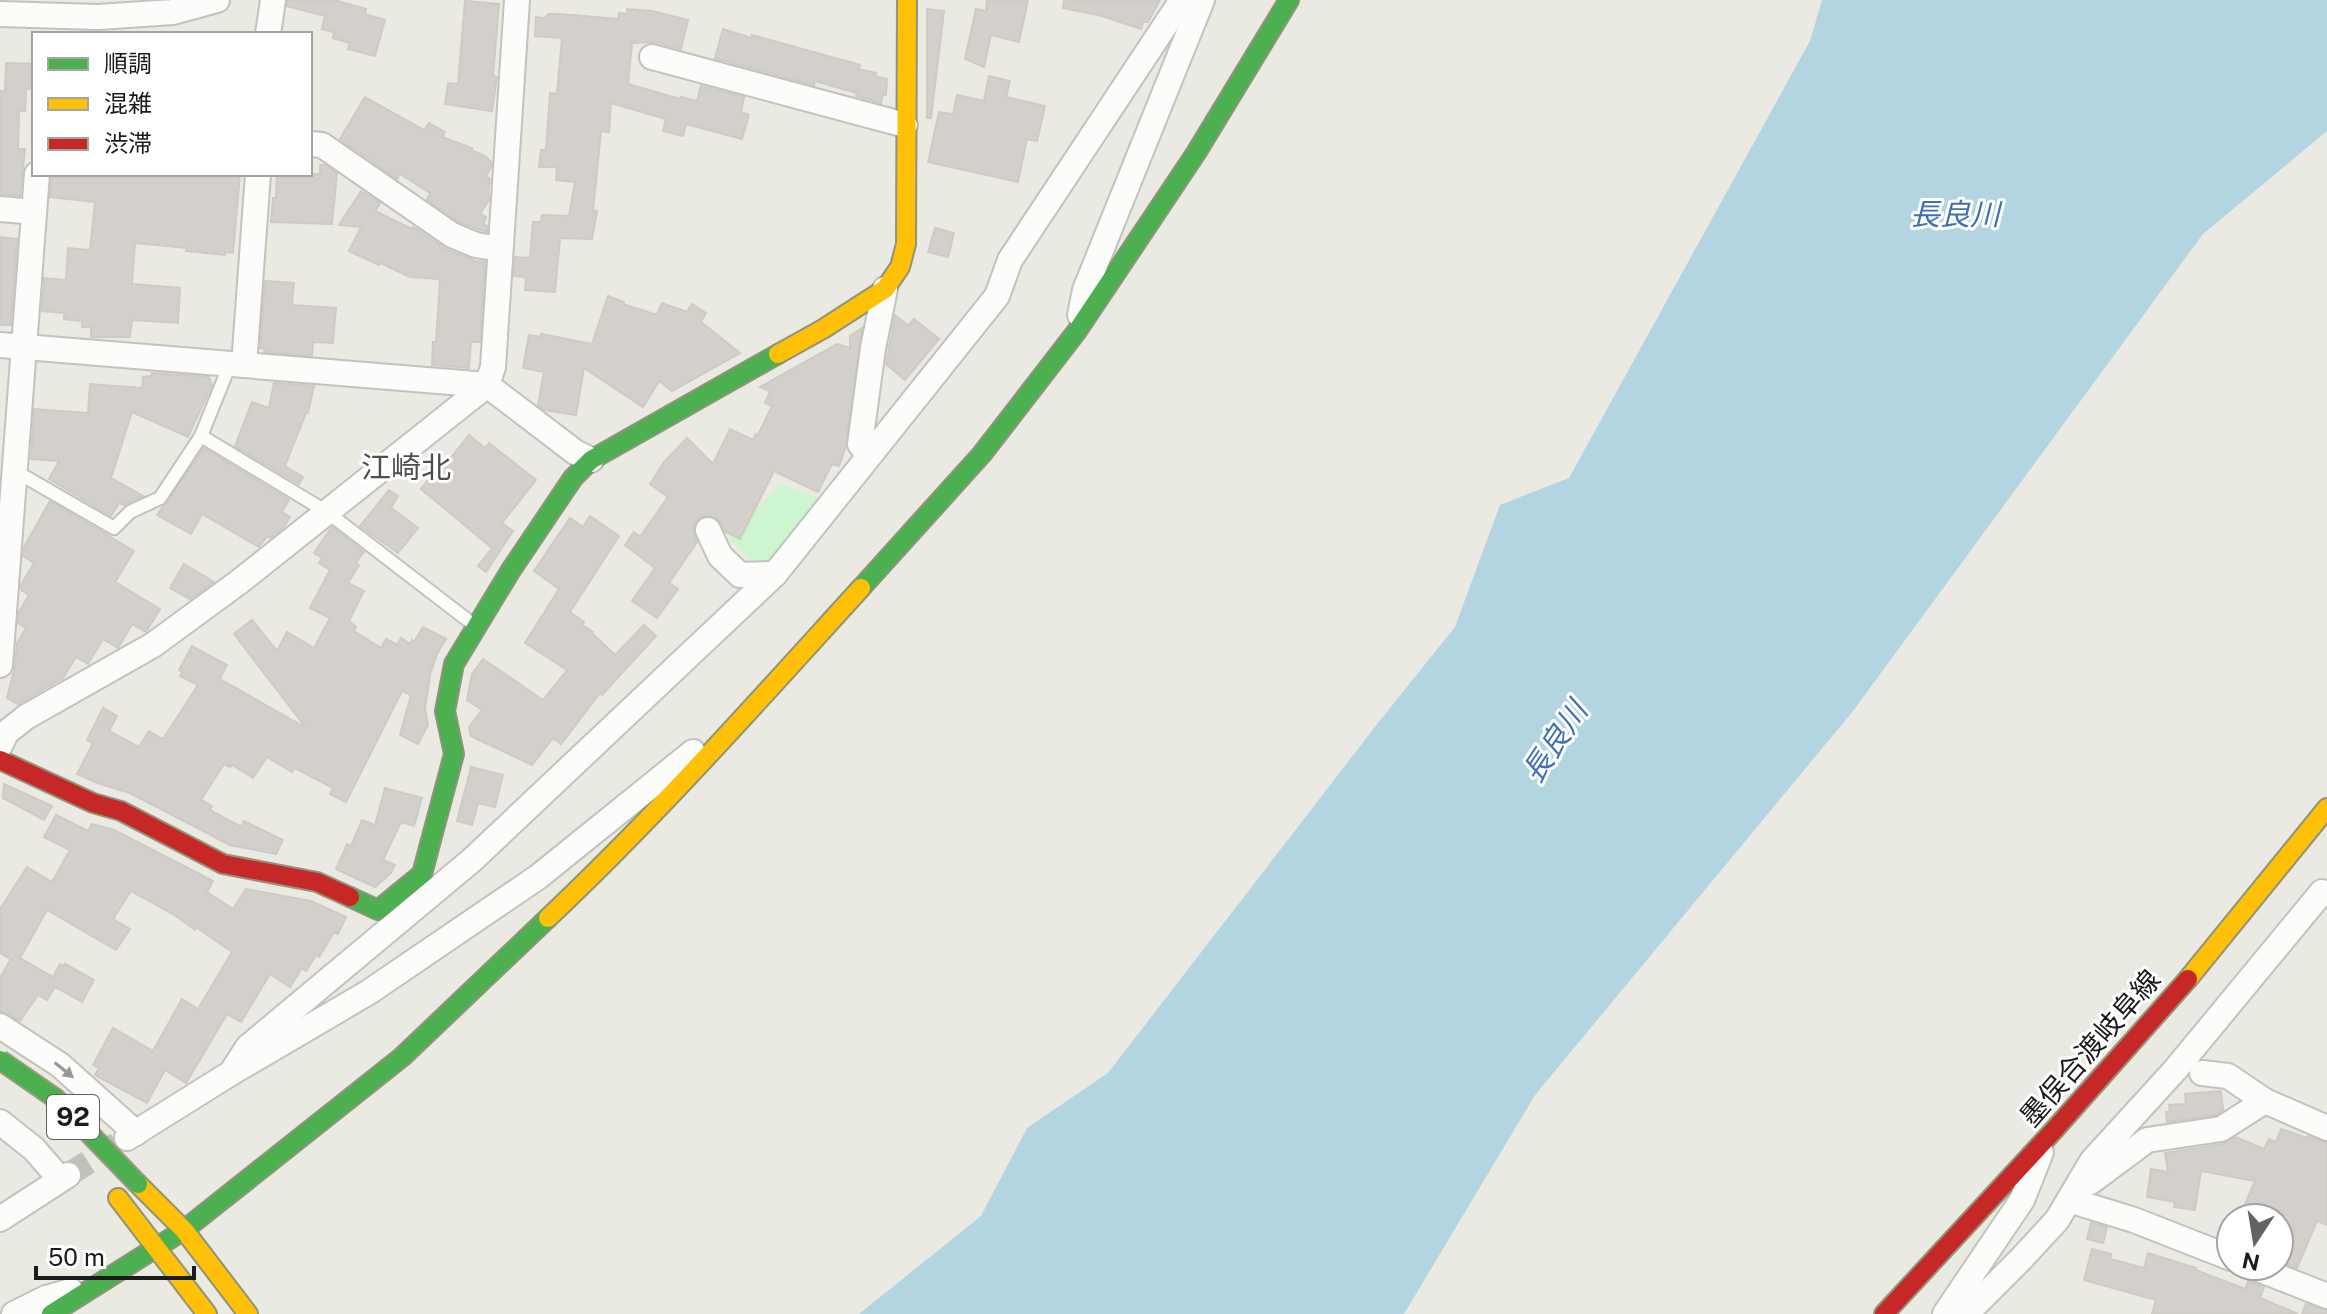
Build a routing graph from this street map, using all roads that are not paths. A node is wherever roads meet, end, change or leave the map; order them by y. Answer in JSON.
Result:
{"nodes":[{"id":1,"x":217,"y":0,"type":"edge"},
{"id":2,"x":273,"y":0,"type":"edge"},
{"id":3,"x":517,"y":0,"type":"edge"},
{"id":4,"x":906,"y":0,"type":"edge"},
{"id":5,"x":1182,"y":0,"type":"edge"},
{"id":6,"x":1202,"y":0,"type":"edge"},
{"id":7,"x":1289,"y":0,"type":"edge"},
{"id":8,"x":0,"y":14,"type":"edge"},
{"id":9,"x":98,"y":17,"type":"edge"},
{"id":10,"x":268,"y":32,"type":"edge"},
{"id":11,"x":652,"y":57,"type":"dead end"},
{"id":12,"x":905,"y":125,"type":"junction"},
{"id":13,"x":312,"y":144,"type":"edge"},
{"id":14,"x":37,"y":176,"type":"edge"},
{"id":15,"x":258,"y":176,"type":"edge"},
{"id":16,"x":0,"y":209,"type":"edge"},
{"id":17,"x":34,"y":212,"type":"junction"},
{"id":18,"x":500,"y":249,"type":"junction"},
{"id":19,"x":885,"y":289,"type":"junction"},
{"id":20,"x":1077,"y":331,"type":"junction"},
{"id":21,"x":0,"y":345,"type":"edge"},
{"id":22,"x":25,"y":346,"type":"junction"},
{"id":23,"x":237,"y":364,"type":"junction"},
{"id":24,"x":487,"y":385,"type":"junction"},
{"id":25,"x":201,"y":436,"type":"junction"},
{"id":26,"x":869,"y":456,"type":"junction"},
{"id":27,"x":591,"y":460,"type":"junction"},
{"id":28,"x":15,"y":471,"type":"junction"},
{"id":29,"x":327,"y":512,"type":"junction"},
{"id":30,"x":708,"y":530,"type":"dead end"},
{"id":31,"x":775,"y":574,"type":"junction"},
{"id":32,"x":476,"y":627,"type":"junction"},
{"id":33,"x":0,"y":665,"type":"edge"},
{"id":34,"x":766,"y":692,"type":"junction"},
{"id":35,"x":2,"y":732,"type":"edge"},
{"id":36,"x":0,"y":760,"type":"edge"},
{"id":37,"x":2327,"y":808,"type":"edge"},
{"id":38,"x":2325,"y":890,"type":"edge"},
{"id":39,"x":0,"y":1026,"type":"edge"},
{"id":40,"x":0,"y":1060,"type":"edge"},
{"id":41,"x":231,"y":1073,"type":"junction"},
{"id":42,"x":2202,"y":1073,"type":"dead end"},
{"id":43,"x":2265,"y":1101,"type":"junction"},
{"id":44,"x":0,"y":1122,"type":"edge"},
{"id":45,"x":2327,"y":1128,"type":"edge"},
{"id":46,"x":2045,"y":1142,"type":"junction"},
{"id":47,"x":113,"y":1192,"type":"dead end"},
{"id":48,"x":2072,"y":1194,"type":"junction"},
{"id":49,"x":0,"y":1219,"type":"edge"},
{"id":50,"x":184,"y":1230,"type":"junction"},
{"id":51,"x":156,"y":1248,"type":"junction"},
{"id":52,"x":2215,"y":1252,"type":"edge"},
{"id":53,"x":2292,"y":1282,"type":"edge"},
{"id":54,"x":99,"y":1284,"type":"junction"},
{"id":55,"x":2327,"y":1296,"type":"edge"},
{"id":56,"x":14,"y":1314,"type":"edge"},
{"id":57,"x":51,"y":1314,"type":"edge"},
{"id":58,"x":207,"y":1314,"type":"edge"},
{"id":59,"x":248,"y":1314,"type":"edge"},
{"id":60,"x":1884,"y":1314,"type":"edge"},
{"id":61,"x":1945,"y":1314,"type":"edge"},
{"id":62,"x":1966,"y":1314,"type":"edge"}],
"edges":[{"from":1,"to":9,"type":"street"},
{"from":2,"to":10,"type":"street"},
{"from":3,"to":18,"type":"street"},
{"from":4,"to":12,"type":"street"},
{"from":5,"to":26,"type":"street"},
{"from":6,"to":20,"type":"street"},
{"from":7,"to":20,"type":"street"},
{"from":8,"to":9,"type":"street"},
{"from":11,"to":12,"type":"street"},
{"from":12,"to":19,"type":"street"},
{"from":13,"to":18,"type":"street"},
{"from":14,"to":17,"type":"street"},
{"from":15,"to":23,"type":"street"},
{"from":16,"to":17,"type":"street"},
{"from":17,"to":22,"type":"street"},
{"from":18,"to":24,"type":"street"},
{"from":19,"to":26,"type":"street"},
{"from":19,"to":27,"type":"street"},
{"from":20,"to":34,"type":"street"},
{"from":21,"to":22,"type":"street"},
{"from":22,"to":23,"type":"street"},
{"from":22,"to":28,"type":"street"},
{"from":23,"to":24,"type":"street"},
{"from":23,"to":25,"type":"lane"},
{"from":24,"to":27,"type":"street"},
{"from":24,"to":29,"type":"street"},
{"from":25,"to":28,"type":"lane"},
{"from":25,"to":29,"type":"lane"},
{"from":26,"to":31,"type":"street"},
{"from":27,"to":32,"type":"street"},
{"from":28,"to":33,"type":"street"},
{"from":29,"to":32,"type":"lane"},
{"from":29,"to":35,"type":"street"},
{"from":30,"to":31,"type":"street"},
{"from":31,"to":41,"type":"street"},
{"from":32,"to":36,"type":"street"},
{"from":34,"to":41,"type":"street"},
{"from":34,"to":50,"type":"street"},
{"from":37,"to":46,"type":"street","name":"墨俣合渡岐阜線"},
{"from":38,"to":48,"type":"street"},
{"from":39,"to":41,"type":"street","one_way":true},
{"from":40,"to":50,"type":"street","number":"92","bridge":true},
{"from":42,"to":43,"type":"street"},
{"from":43,"to":45,"type":"street"},
{"from":43,"to":48,"type":"street"},
{"from":44,"to":49,"type":"street"},
{"from":46,"to":60,"type":"street","name":"墨俣合渡岐阜線"},
{"from":46,"to":61,"type":"street"},
{"from":47,"to":51,"type":"street"},
{"from":48,"to":52,"type":"street"},
{"from":48,"to":62,"type":"street"},
{"from":50,"to":51,"type":"street"},
{"from":50,"to":59,"type":"street","number":"92"},
{"from":51,"to":54,"type":"street"},
{"from":51,"to":58,"type":"street"},
{"from":53,"to":55,"type":"street"},
{"from":54,"to":56,"type":"street"},
{"from":54,"to":57,"type":"street"}]}
